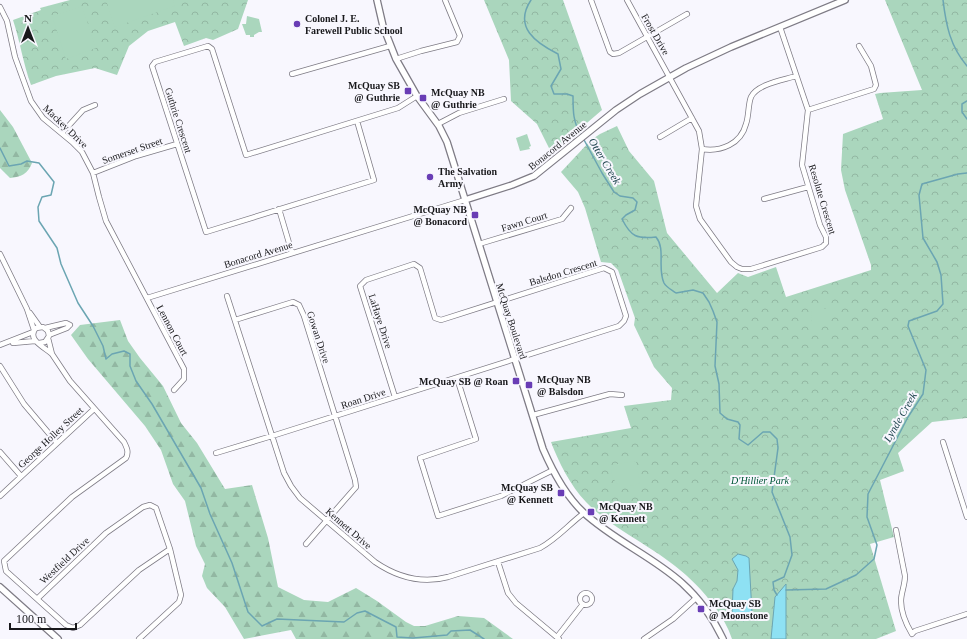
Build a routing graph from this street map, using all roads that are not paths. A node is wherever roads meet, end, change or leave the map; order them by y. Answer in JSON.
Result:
{"nodes":[{"id":1,"x":377,"y":0,"type":"edge"},
{"id":2,"x":445,"y":0,"type":"edge"},
{"id":3,"x":591,"y":0,"type":"edge"},
{"id":4,"x":627,"y":0,"type":"edge"},
{"id":5,"x":845,"y":0,"type":"edge"},
{"id":6,"x":0,"y":7,"type":"edge"},
{"id":7,"x":686,"y":14,"type":"dead end"},
{"id":8,"x":780,"y":27,"type":"junction"},
{"id":9,"x":647,"y":37,"type":"junction"},
{"id":10,"x":390,"y":46,"type":"junction"},
{"id":11,"x":859,"y":46,"type":"dead end"},
{"id":12,"x":396,"y":59,"type":"junction"},
{"id":13,"x":292,"y":74,"type":"dead end"},
{"id":14,"x":670,"y":76,"type":"junction"},
{"id":15,"x":796,"y":76,"type":"junction"},
{"id":16,"x":417,"y":96,"type":"junction"},
{"id":17,"x":504,"y":99,"type":"dead end"},
{"id":18,"x":95,"y":105,"type":"dead end"},
{"id":19,"x":808,"y":110,"type":"junction"},
{"id":20,"x":692,"y":118,"type":"junction"},
{"id":21,"x":357,"y":121,"type":"junction"},
{"id":22,"x":438,"y":124,"type":"junction"},
{"id":23,"x":62,"y":133,"type":"junction"},
{"id":24,"x":660,"y":137,"type":"dead end"},
{"id":25,"x":177,"y":144,"type":"junction"},
{"id":26,"x":702,"y":149,"type":"junction"},
{"id":27,"x":93,"y":173,"type":"junction"},
{"id":28,"x":808,"y":187,"type":"junction"},
{"id":29,"x":764,"y":199,"type":"dead end"},
{"id":30,"x":465,"y":200,"type":"junction"},
{"id":31,"x":571,"y":208,"type":"dead end"},
{"id":32,"x":279,"y":210,"type":"junction"},
{"id":33,"x":478,"y":244,"type":"junction"},
{"id":34,"x":292,"y":253,"type":"junction"},
{"id":35,"x":0,"y":254,"type":"edge"},
{"id":36,"x":227,"y":296,"type":"dead end"},
{"id":37,"x":147,"y":298,"type":"junction"},
{"id":38,"x":497,"y":302,"type":"junction"},
{"id":39,"x":26,"y":309,"type":"junction"},
{"id":40,"x":235,"y":320,"type":"junction"},
{"id":41,"x":42,"y":328,"type":"junction"},
{"id":42,"x":34,"y":331,"type":"junction"},
{"id":43,"x":48,"y":336,"type":"junction"},
{"id":44,"x":37,"y":342,"type":"junction"},
{"id":45,"x":9,"y":343,"type":"junction"},
{"id":46,"x":0,"y":345,"type":"edge"},
{"id":47,"x":52,"y":354,"type":"junction"},
{"id":48,"x":515,"y":359,"type":"junction"},
{"id":49,"x":0,"y":366,"type":"edge"},
{"id":50,"x":456,"y":378,"type":"junction"},
{"id":51,"x":174,"y":390,"type":"dead end"},
{"id":52,"x":622,"y":395,"type":"dead end"},
{"id":53,"x":395,"y":397,"type":"junction"},
{"id":54,"x":94,"y":409,"type":"junction"},
{"id":55,"x":533,"y":415,"type":"junction"},
{"id":56,"x":335,"y":416,"type":"junction"},
{"id":57,"x":272,"y":436,"type":"junction"},
{"id":58,"x":943,"y":442,"type":"dead end"},
{"id":59,"x":58,"y":443,"type":"junction"},
{"id":60,"x":0,"y":452,"type":"edge"},
{"id":61,"x":216,"y":453,"type":"dead end"},
{"id":62,"x":553,"y":470,"type":"junction"},
{"id":63,"x":21,"y":476,"type":"junction"},
{"id":64,"x":0,"y":496,"type":"edge"},
{"id":65,"x":584,"y":513,"type":"junction"},
{"id":66,"x":967,"y":517,"type":"edge"},
{"id":67,"x":327,"y":521,"type":"junction"},
{"id":68,"x":896,"y":530,"type":"dead end"},
{"id":69,"x":306,"y":544,"type":"dead end"},
{"id":70,"x":170,"y":549,"type":"junction"},
{"id":71,"x":498,"y":562,"type":"junction"},
{"id":72,"x":0,"y":587,"type":"edge"},
{"id":73,"x":37,"y":598,"type":"junction"},
{"id":74,"x":696,"y":598,"type":"junction"},
{"id":75,"x":583,"y":604,"type":"dead end"},
{"id":76,"x":967,"y":614,"type":"edge"},
{"id":77,"x":912,"y":636,"type":"edge"},
{"id":78,"x":558,"y":638,"type":"edge"},
{"id":79,"x":58,"y":639,"type":"edge"},
{"id":80,"x":139,"y":639,"type":"edge"},
{"id":81,"x":644,"y":639,"type":"edge"},
{"id":82,"x":723,"y":639,"type":"edge"}],
"edges":[{"from":1,"to":10,"type":"street","name":"McQuay Boulevard"},
{"from":2,"to":12,"type":"street"},
{"from":3,"to":9,"type":"street"},
{"from":4,"to":9,"type":"street","name":"Frost Drive"},
{"from":5,"to":8,"type":"street","name":"Bonacord Avenue"},
{"from":6,"to":23,"type":"street","name":"Mackey Drive"},
{"from":7,"to":9,"type":"street"},
{"from":8,"to":14,"type":"street","name":"Bonacord Avenue"},
{"from":8,"to":15,"type":"street","name":"Resolute Crescent"},
{"from":9,"to":14,"type":"street","name":"Frost Drive"},
{"from":10,"to":12,"type":"street","name":"McQuay Boulevard"},
{"from":10,"to":13,"type":"street"},
{"from":11,"to":19,"type":"street"},
{"from":12,"to":16,"type":"street","name":"McQuay Boulevard"},
{"from":14,"to":20,"type":"street","name":"Resolute Crescent"},
{"from":14,"to":30,"type":"street","name":"Bonacord Avenue"},
{"from":15,"to":19,"type":"street","name":"Resolute Crescent"},
{"from":15,"to":26,"type":"street"},
{"from":16,"to":21,"type":"street","name":"Guthrie Crescent"},
{"from":16,"to":22,"type":"street","name":"McQuay Boulevard"},
{"from":17,"to":22,"type":"street"},
{"from":18,"to":23,"type":"street"},
{"from":19,"to":28,"type":"street","name":"Resolute Crescent"},
{"from":20,"to":24,"type":"street"},
{"from":20,"to":26,"type":"street","name":"Resolute Crescent"},
{"from":21,"to":25,"type":"street","name":"Guthrie Crescent"},
{"from":21,"to":32,"type":"street","name":"Guthrie Crescent"},
{"from":22,"to":30,"type":"street","name":"McQuay Boulevard"},
{"from":23,"to":27,"type":"street","name":"Mackey Drive"},
{"from":25,"to":27,"type":"street","name":"Somerset Street"},
{"from":25,"to":32,"type":"street","name":"Guthrie Crescent"},
{"from":26,"to":28,"type":"street","name":"Resolute Crescent"},
{"from":27,"to":37,"type":"street","name":"Mackey Drive"},
{"from":28,"to":29,"type":"street"},
{"from":30,"to":33,"type":"street","name":"McQuay Boulevard"},
{"from":30,"to":34,"type":"street","name":"Bonacord Avenue"},
{"from":31,"to":33,"type":"street","name":"Fawn Court"},
{"from":32,"to":34,"type":"street"},
{"from":33,"to":38,"type":"street","name":"McQuay Boulevard"},
{"from":34,"to":37,"type":"street","name":"Bonacord Avenue"},
{"from":35,"to":39,"type":"street"},
{"from":36,"to":40,"type":"street","name":"Kennett Drive"},
{"from":37,"to":51,"type":"street","name":"Lennon Court"},
{"from":38,"to":48,"type":"street","name":"McQuay Boulevard"},
{"from":38,"to":48,"type":"street","name":"Balsdon Crescent"},
{"from":38,"to":53,"type":"street","name":"LaHaye Drive"},
{"from":39,"to":41,"type":"street"},
{"from":39,"to":42,"type":"street"},
{"from":40,"to":56,"type":"street","name":"Gowan Drive"},
{"from":40,"to":57,"type":"street","name":"Kennett Drive"},
{"from":41,"to":42,"type":"street"},
{"from":41,"to":43,"type":"street"},
{"from":41,"to":43,"type":"street"},
{"from":42,"to":44,"type":"street"},
{"from":42,"to":45,"type":"street"},
{"from":43,"to":44,"type":"street"},
{"from":43,"to":47,"type":"street","name":"Westfield Drive"},
{"from":44,"to":45,"type":"street"},
{"from":44,"to":47,"type":"street"},
{"from":45,"to":46,"type":"street"},
{"from":47,"to":54,"type":"street","name":"Westfield Drive"},
{"from":48,"to":50,"type":"street","name":"Roan Drive"},
{"from":48,"to":55,"type":"street","name":"McQuay Boulevard"},
{"from":49,"to":59,"type":"street"},
{"from":50,"to":53,"type":"street","name":"Roan Drive"},
{"from":50,"to":62,"type":"street"},
{"from":52,"to":55,"type":"street"},
{"from":53,"to":56,"type":"street","name":"Roan Drive"},
{"from":54,"to":59,"type":"street","name":"George Holley Street"},
{"from":54,"to":73,"type":"street","name":"Westfield Drive"},
{"from":55,"to":62,"type":"street","name":"McQuay Boulevard"},
{"from":56,"to":57,"type":"street","name":"Roan Drive"},
{"from":56,"to":67,"type":"street","name":"Gowan Drive"},
{"from":57,"to":61,"type":"street","name":"Roan Drive"},
{"from":57,"to":67,"type":"street","name":"Kennett Drive"},
{"from":58,"to":66,"type":"street"},
{"from":59,"to":63,"type":"street","name":"George Holley Street"},
{"from":60,"to":63,"type":"street"},
{"from":62,"to":65,"type":"street","name":"McQuay Boulevard"},
{"from":63,"to":64,"type":"street","name":"George Holley Street"},
{"from":65,"to":71,"type":"street","name":"Kennett Drive"},
{"from":65,"to":74,"type":"street","name":"McQuay Boulevard"},
{"from":67,"to":69,"type":"street"},
{"from":67,"to":71,"type":"street","name":"Kennett Drive"},
{"from":68,"to":77,"type":"street"},
{"from":70,"to":73,"type":"street"},
{"from":70,"to":73,"type":"street","name":"Westfield Drive"},
{"from":70,"to":80,"type":"street","name":"Westfield Drive"},
{"from":71,"to":78,"type":"street"},
{"from":72,"to":79,"type":"street"},
{"from":74,"to":81,"type":"street"},
{"from":74,"to":82,"type":"street","name":"McQuay Boulevard"},
{"from":75,"to":78,"type":"street"},
{"from":76,"to":77,"type":"street"}]}
